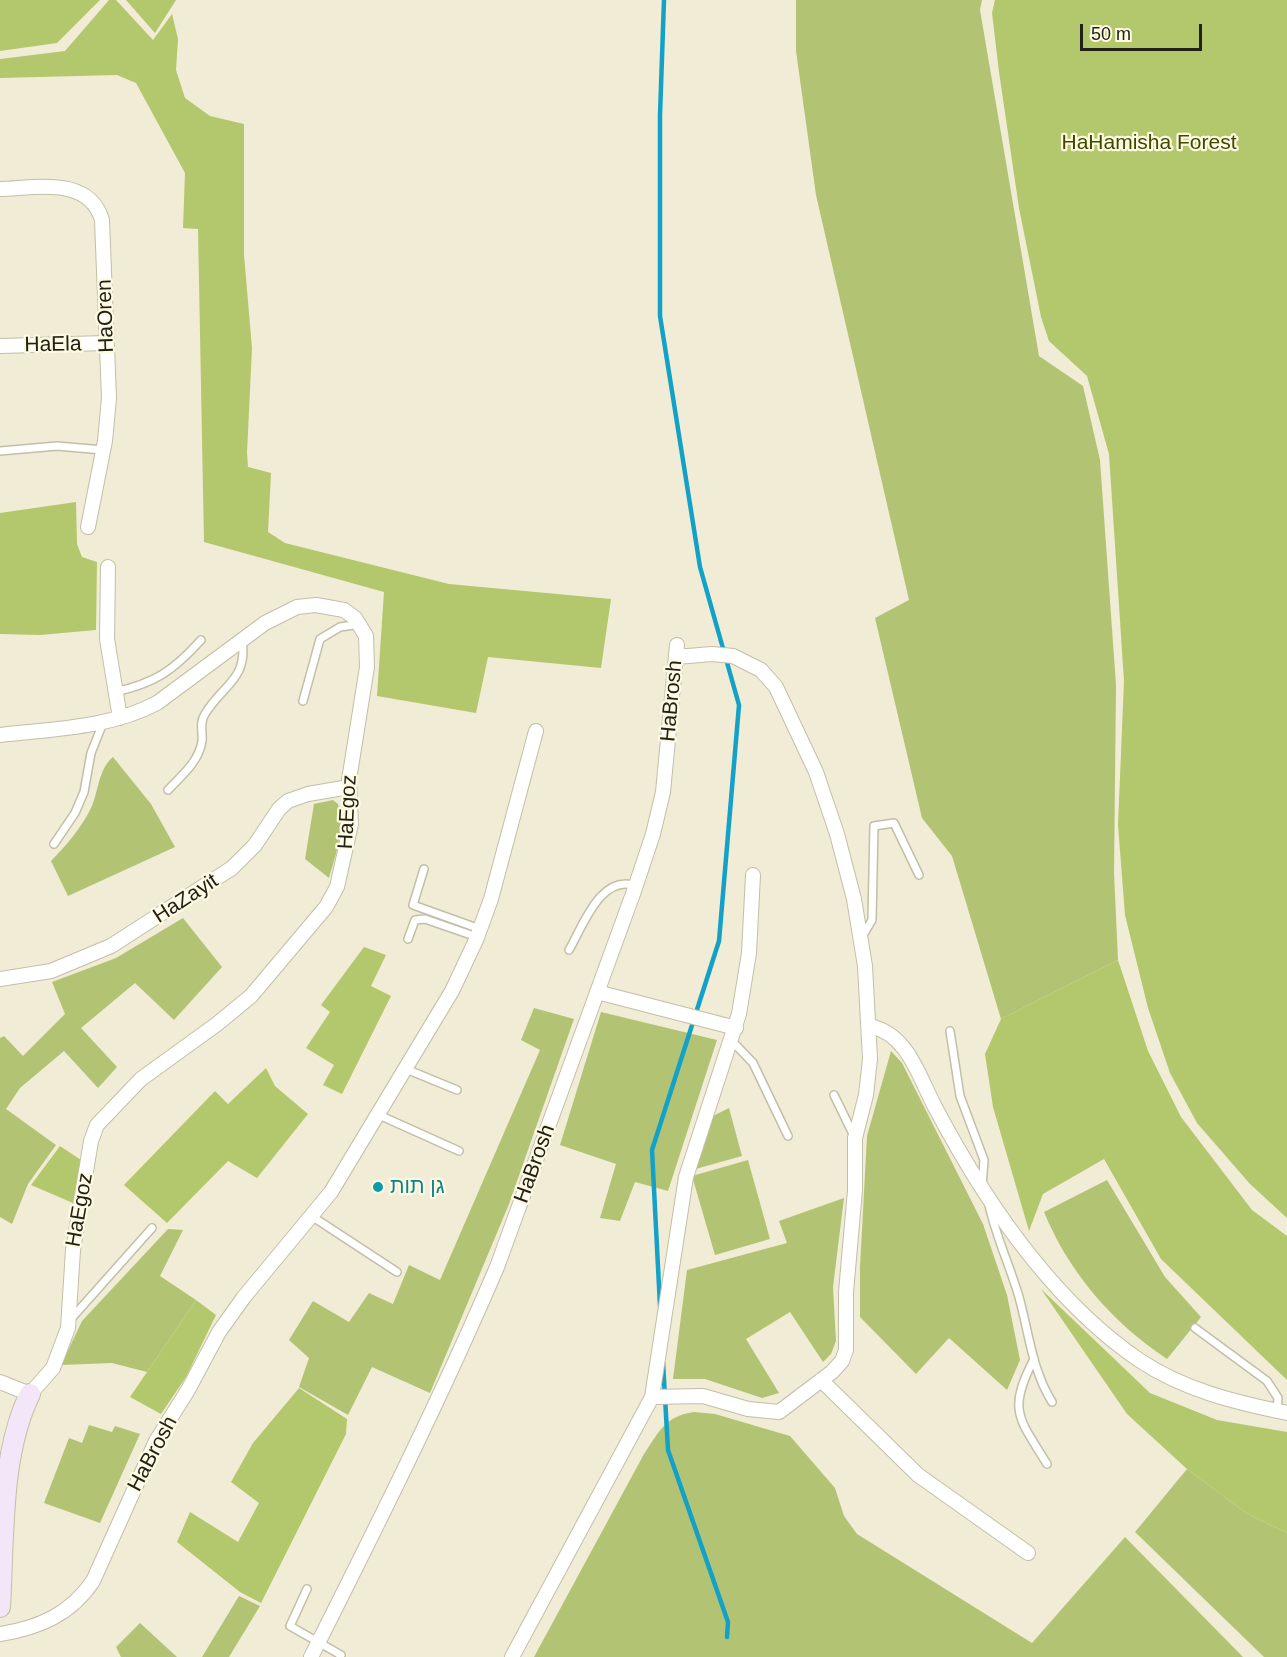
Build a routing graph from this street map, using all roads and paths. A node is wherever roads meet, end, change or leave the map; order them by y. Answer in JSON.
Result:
{"nodes":[{"id":1,"x":0,"y":189,"type":"edge"},
{"id":2,"x":106,"y":343,"type":"junction"},
{"id":3,"x":0,"y":346,"type":"edge"},
{"id":4,"x":103,"y":450,"type":"junction"},
{"id":5,"x":0,"y":451,"type":"edge"},
{"id":6,"x":88,"y":527,"type":"dead end"},
{"id":7,"x":108,"y":567,"type":"dead end"},
{"id":8,"x":360,"y":624,"type":"junction"},
{"id":9,"x":201,"y":640,"type":"dead end"},
{"id":10,"x":242,"y":640,"type":"junction"},
{"id":11,"x":115,"y":692,"type":"junction"},
{"id":12,"x":303,"y":701,"type":"dead end"},
{"id":13,"x":120,"y":718,"type":"junction"},
{"id":14,"x":103,"y":722,"type":"junction"},
{"id":15,"x":536,"y":731,"type":"dead end"},
{"id":16,"x":0,"y":735,"type":"edge"},
{"id":17,"x":349,"y":788,"type":"junction"},
{"id":18,"x":168,"y":790,"type":"dead end"},
{"id":19,"x":54,"y":844,"type":"dead end"},
{"id":20,"x":424,"y":869,"type":"dead end"},
{"id":21,"x":753,"y":875,"type":"dead end"},
{"id":22,"x":919,"y":875,"type":"dead end"},
{"id":23,"x":636,"y":886,"type":"junction"},
{"id":24,"x":479,"y":933,"type":"junction"},
{"id":25,"x":408,"y":939,"type":"dead end"},
{"id":26,"x":861,"y":940,"type":"junction"},
{"id":27,"x":569,"y":950,"type":"dead end"},
{"id":28,"x":0,"y":979,"type":"edge"},
{"id":29,"x":597,"y":992,"type":"junction"},
{"id":30,"x":870,"y":1026,"type":"junction"},
{"id":31,"x":950,"y":1031,"type":"dead end"},
{"id":32,"x":734,"y":1035,"type":"junction"},
{"id":33,"x":406,"y":1069,"type":"junction"},
{"id":34,"x":457,"y":1090,"type":"dead end"},
{"id":35,"x":834,"y":1095,"type":"dead end"},
{"id":36,"x":379,"y":1115,"type":"junction"},
{"id":37,"x":788,"y":1136,"type":"dead end"},
{"id":38,"x":855,"y":1138,"type":"junction"},
{"id":39,"x":459,"y":1151,"type":"dead end"},
{"id":40,"x":984,"y":1189,"type":"junction"},
{"id":41,"x":313,"y":1217,"type":"junction"},
{"id":42,"x":152,"y":1228,"type":"dead end"},
{"id":43,"x":397,"y":1272,"type":"dead end"},
{"id":44,"x":69,"y":1321,"type":"junction"},
{"id":45,"x":1195,"y":1328,"type":"dead end"},
{"id":46,"x":1034,"y":1359,"type":"junction"},
{"id":47,"x":821,"y":1380,"type":"junction"},
{"id":48,"x":0,"y":1382,"type":"edge"},
{"id":49,"x":30,"y":1394,"type":"junction"},
{"id":50,"x":652,"y":1397,"type":"junction"},
{"id":51,"x":1052,"y":1402,"type":"dead end"},
{"id":52,"x":1282,"y":1412,"type":"edge"},
{"id":53,"x":1047,"y":1464,"type":"dead end"},
{"id":54,"x":2,"y":1475,"type":"edge"},
{"id":55,"x":1028,"y":1553,"type":"dead end"},
{"id":56,"x":307,"y":1589,"type":"dead end"},
{"id":57,"x":0,"y":1607,"type":"edge"},
{"id":58,"x":0,"y":1634,"type":"edge"},
{"id":59,"x":319,"y":1642,"type":"junction"},
{"id":60,"x":311,"y":1657,"type":"edge"},
{"id":61,"x":340,"y":1657,"type":"edge"},
{"id":62,"x":512,"y":1657,"type":"edge"}],
"edges":[{"from":1,"to":2,"type":"street","name":"HaOren"},
{"from":2,"to":3,"type":"street","name":"HaEla"},
{"from":2,"to":4,"type":"street","name":"HaOren"},
{"from":4,"to":5,"type":"lane"},
{"from":4,"to":6,"type":"street","name":"HaOren"},
{"from":7,"to":11,"type":"street"},
{"from":8,"to":10,"type":"street"},
{"from":8,"to":12,"type":"lane"},
{"from":8,"to":17,"type":"street","name":"HaEgoz"},
{"from":9,"to":11,"type":"lane"},
{"from":10,"to":13,"type":"street"},
{"from":10,"to":18,"type":"lane"},
{"from":11,"to":13,"type":"street"},
{"from":13,"to":14,"type":"street"},
{"from":14,"to":16,"type":"street"},
{"from":14,"to":19,"type":"lane"},
{"from":15,"to":24,"type":"street","name":"HaBrosh"},
{"from":17,"to":28,"type":"street","name":"HaZayit"},
{"from":17,"to":44,"type":"street","name":"HaEgoz"},
{"from":20,"to":24,"type":"lane"},
{"from":21,"to":32,"type":"street"},
{"from":22,"to":26,"type":"lane"},
{"from":23,"to":26,"type":"street","name":"HaBrosh"},
{"from":23,"to":27,"type":"lane"},
{"from":23,"to":29,"type":"street","name":"HaBrosh"},
{"from":24,"to":25,"type":"lane"},
{"from":24,"to":33,"type":"street","name":"HaBrosh"},
{"from":26,"to":30,"type":"street"},
{"from":29,"to":32,"type":"street"},
{"from":29,"to":59,"type":"street","name":"HaBrosh"},
{"from":30,"to":38,"type":"street"},
{"from":30,"to":40,"type":"street"},
{"from":31,"to":40,"type":"lane"},
{"from":32,"to":37,"type":"lane"},
{"from":32,"to":50,"type":"street"},
{"from":33,"to":34,"type":"lane"},
{"from":33,"to":36,"type":"street","name":"HaBrosh"},
{"from":35,"to":38,"type":"lane"},
{"from":36,"to":39,"type":"lane"},
{"from":36,"to":41,"type":"street","name":"HaBrosh"},
{"from":38,"to":47,"type":"street"},
{"from":40,"to":46,"type":"lane"},
{"from":40,"to":52,"type":"street"},
{"from":41,"to":43,"type":"lane"},
{"from":41,"to":58,"type":"street","name":"HaBrosh"},
{"from":42,"to":44,"type":"lane"},
{"from":44,"to":49,"type":"street","name":"HaEgoz"},
{"from":45,"to":52,"type":"lane"},
{"from":46,"to":51,"type":"lane"},
{"from":46,"to":53,"type":"lane"},
{"from":47,"to":50,"type":"street"},
{"from":47,"to":55,"type":"street"},
{"from":48,"to":49,"type":"street"},
{"from":49,"to":54,"type":"street"},
{"from":50,"to":62,"type":"street"},
{"from":54,"to":57,"type":"street"},
{"from":56,"to":59,"type":"lane"},
{"from":59,"to":60,"type":"street","name":"HaBrosh"},
{"from":59,"to":61,"type":"lane"}]}
